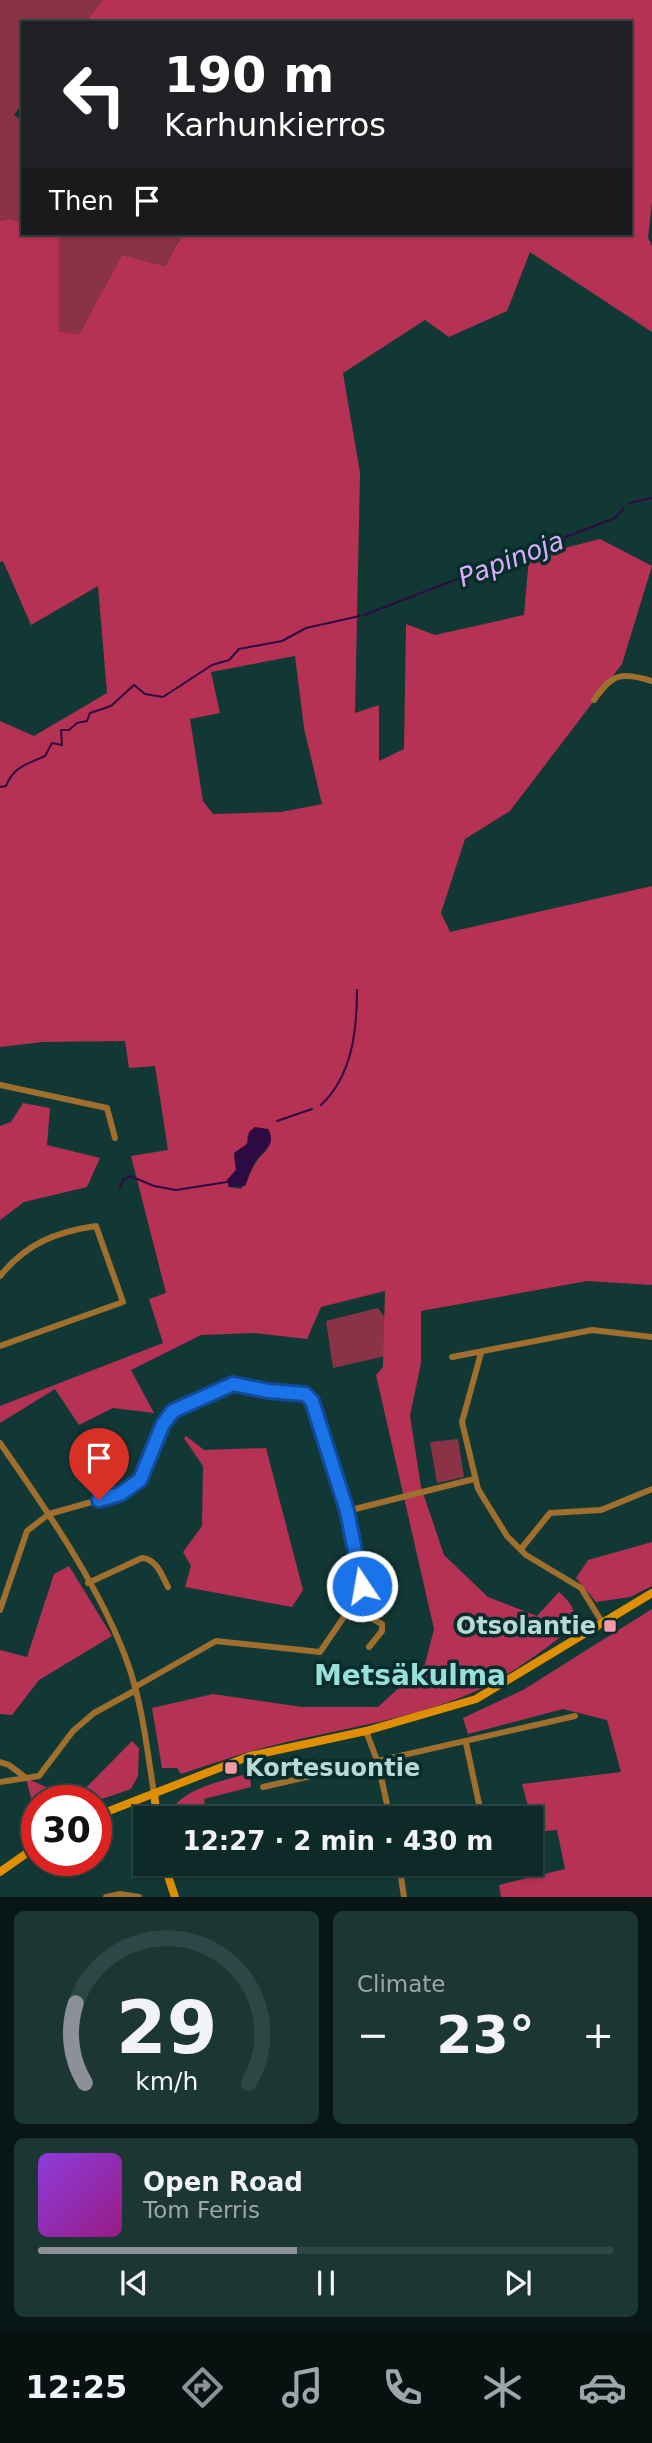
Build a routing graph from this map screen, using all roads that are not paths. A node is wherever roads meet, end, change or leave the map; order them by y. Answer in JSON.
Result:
{"nodes":[{"id":1,"x":652,"y":681,"type":"edge"},
{"id":2,"x":594,"y":700,"type":"dead end"},
{"id":3,"x":0,"y":1085,"type":"edge"},
{"id":4,"x":115,"y":1138,"type":"dead end"},
{"id":5,"x":0,"y":1275,"type":"edge"},
{"id":6,"x":652,"y":1337,"type":"edge"},
{"id":7,"x":0,"y":1346,"type":"edge"},
{"id":8,"x":481,"y":1353,"type":"junction"},
{"id":9,"x":452,"y":1357,"type":"dead end"},
{"id":10,"x":0,"y":1443,"type":"edge"},
{"id":11,"x":474,"y":1479,"type":"junction"},
{"id":12,"x":652,"y":1489,"type":"edge"},
{"id":13,"x":347,"y":1511,"type":"junction"},
{"id":14,"x":49,"y":1514,"type":"junction"},
{"id":15,"x":521,"y":1549,"type":"junction"},
{"id":16,"x":88,"y":1583,"type":"junction"},
{"id":17,"x":168,"y":1587,"type":"dead end"},
{"id":18,"x":652,"y":1593,"type":"edge"},
{"id":19,"x":351,"y":1608,"type":"junction"},
{"id":20,"x":0,"y":1609,"type":"edge"},
{"id":21,"x":602,"y":1622,"type":"junction"},
{"id":22,"x":369,"y":1647,"type":"dead end"},
{"id":23,"x":135,"y":1688,"type":"junction"},
{"id":24,"x":575,"y":1716,"type":"dead end"},
{"id":25,"x":366,"y":1731,"type":"junction"},
{"id":26,"x":466,"y":1743,"type":"junction"},
{"id":27,"x":0,"y":1762,"type":"edge"},
{"id":28,"x":378,"y":1763,"type":"junction"},
{"id":29,"x":26,"y":1778,"type":"junction"},
{"id":30,"x":0,"y":1782,"type":"edge"},
{"id":31,"x":264,"y":1787,"type":"dead end"},
{"id":32,"x":153,"y":1793,"type":"junction"},
{"id":33,"x":155,"y":1806,"type":"edge"},
{"id":34,"x":387,"y":1806,"type":"edge"},
{"id":35,"x":479,"y":1806,"type":"edge"},
{"id":36,"x":112,"y":1810,"type":"edge"},
{"id":37,"x":21,"y":1857,"type":"edge"},
{"id":38,"x":0,"y":1872,"type":"edge"},
{"id":39,"x":168,"y":1876,"type":"edge"},
{"id":40,"x":401,"y":1876,"type":"edge"},
{"id":41,"x":106,"y":1897,"type":"edge"},
{"id":42,"x":139,"y":1897,"type":"edge"},
{"id":43,"x":175,"y":1897,"type":"edge"},
{"id":44,"x":404,"y":1897,"type":"edge"}],
"edges":[{"from":1,"to":2,"type":"street"},
{"from":3,"to":4,"type":"street"},
{"from":5,"to":7,"type":"street"},
{"from":6,"to":8,"type":"street"},
{"from":8,"to":9,"type":"street"},
{"from":8,"to":11,"type":"street"},
{"from":10,"to":14,"type":"street"},
{"from":11,"to":13,"type":"street"},
{"from":11,"to":15,"type":"street"},
{"from":12,"to":15,"type":"street"},
{"from":13,"to":14,"type":"street"},
{"from":13,"to":19,"type":"street"},
{"from":14,"to":16,"type":"street"},
{"from":14,"to":20,"type":"street"},
{"from":15,"to":21,"type":"street"},
{"from":16,"to":17,"type":"street"},
{"from":16,"to":23,"type":"street"},
{"from":18,"to":21,"type":"main road"},
{"from":19,"to":22,"type":"street"},
{"from":19,"to":23,"type":"street"},
{"from":21,"to":25,"type":"main road"},
{"from":23,"to":29,"type":"street"},
{"from":23,"to":32,"type":"street"},
{"from":24,"to":26,"type":"street"},
{"from":25,"to":28,"type":"street"},
{"from":25,"to":32,"type":"main road"},
{"from":26,"to":28,"type":"street"},
{"from":26,"to":35,"type":"street"},
{"from":27,"to":29,"type":"street"},
{"from":28,"to":31,"type":"street"},
{"from":28,"to":34,"type":"street"},
{"from":29,"to":30,"type":"street"},
{"from":32,"to":33,"type":"main road"},
{"from":32,"to":36,"type":"main road"},
{"from":37,"to":38,"type":"main road"},
{"from":39,"to":43,"type":"main road"},
{"from":40,"to":44,"type":"street"},
{"from":41,"to":42,"type":"street"}]}
